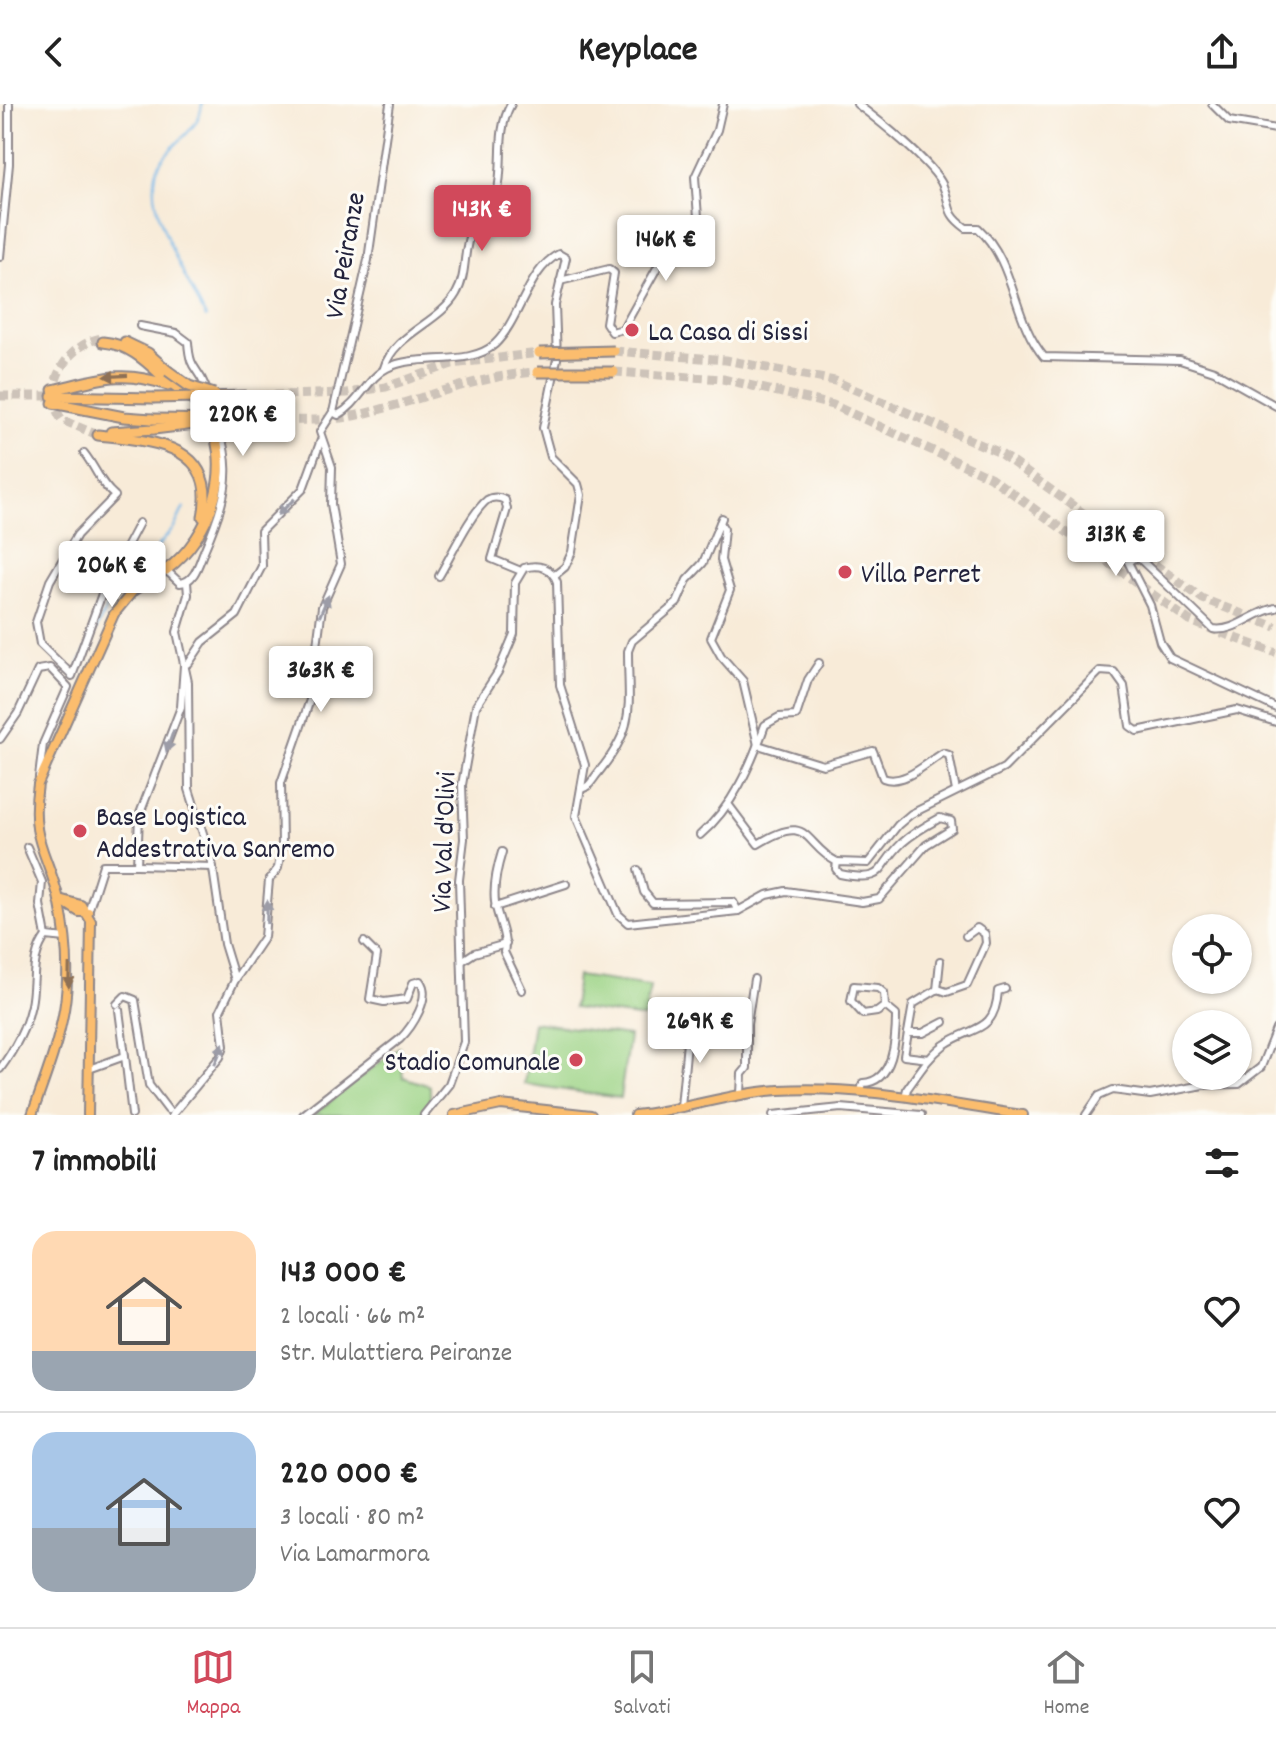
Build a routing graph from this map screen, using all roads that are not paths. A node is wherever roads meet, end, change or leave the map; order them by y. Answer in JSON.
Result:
{"nodes":[{"id":1,"x":9,"y":104,"type":"edge"},
{"id":2,"x":390,"y":104,"type":"edge"},
{"id":3,"x":511,"y":104,"type":"edge"},
{"id":4,"x":723,"y":104,"type":"edge"},
{"id":5,"x":857,"y":104,"type":"edge"},
{"id":6,"x":1212,"y":104,"type":"edge"},
{"id":7,"x":1276,"y":129,"type":"edge"},
{"id":8,"x":0,"y":257,"type":"edge"},
{"id":9,"x":560,"y":281,"type":"junction"},
{"id":10,"x":140,"y":326,"type":"dead end"},
{"id":11,"x":614,"y":351,"type":"tunnel mouth"},
{"id":12,"x":539,"y":353,"type":"tunnel mouth"},
{"id":13,"x":384,"y":368,"type":"junction"},
{"id":14,"x":537,"y":372,"type":"tunnel mouth"},
{"id":15,"x":614,"y":372,"type":"tunnel mouth"},
{"id":16,"x":179,"y":388,"type":"junction"},
{"id":17,"x":52,"y":396,"type":"junction"},
{"id":18,"x":1276,"y":406,"type":"edge"},
{"id":19,"x":333,"y":412,"type":"junction"},
{"id":20,"x":243,"y":420,"type":"tunnel mouth"},
{"id":21,"x":153,"y":424,"type":"junction"},
{"id":22,"x":321,"y":440,"type":"junction"},
{"id":23,"x":84,"y":453,"type":"dead end"},
{"id":24,"x":139,"y":523,"type":"dead end"},
{"id":25,"x":201,"y":524,"type":"junction"},
{"id":26,"x":166,"y":570,"type":"junction"},
{"id":27,"x":521,"y":571,"type":"junction"},
{"id":28,"x":555,"y":575,"type":"junction"},
{"id":29,"x":439,"y":576,"type":"dead end"},
{"id":30,"x":187,"y":582,"type":"junction"},
{"id":31,"x":1276,"y":608,"type":"edge"},
{"id":32,"x":819,"y":663,"type":"dead end"},
{"id":33,"x":184,"y":665,"type":"junction"},
{"id":34,"x":72,"y":675,"type":"junction"},
{"id":35,"x":68,"y":687,"type":"junction"},
{"id":36,"x":1276,"y":708,"type":"edge"},
{"id":37,"x":1276,"y":722,"type":"edge"},
{"id":38,"x":0,"y":739,"type":"edge"},
{"id":39,"x":57,"y":741,"type":"junction"},
{"id":40,"x":44,"y":742,"type":"junction"},
{"id":41,"x":758,"y":745,"type":"junction"},
{"id":42,"x":52,"y":752,"type":"junction"},
{"id":43,"x":38,"y":784,"type":"junction"},
{"id":44,"x":581,"y":789,"type":"junction"},
{"id":45,"x":956,"y":791,"type":"junction"},
{"id":46,"x":728,"y":804,"type":"junction"},
{"id":47,"x":700,"y":835,"type":"dead end"},
{"id":48,"x":27,"y":847,"type":"dead end"},
{"id":49,"x":502,"y":852,"type":"dead end"},
{"id":50,"x":837,"y":862,"type":"junction"},
{"id":51,"x":137,"y":865,"type":"junction"},
{"id":52,"x":213,"y":867,"type":"junction"},
{"id":53,"x":638,"y":870,"type":"dead end"},
{"id":54,"x":566,"y":884,"type":"dead end"},
{"id":55,"x":59,"y":899,"type":"junction"},
{"id":56,"x":495,"y":907,"type":"junction"},
{"id":57,"x":738,"y":911,"type":"junction"},
{"id":58,"x":88,"y":912,"type":"junction"},
{"id":59,"x":46,"y":936,"type":"junction"},
{"id":60,"x":966,"y":936,"type":"dead end"},
{"id":61,"x":66,"y":938,"type":"junction"},
{"id":62,"x":364,"y":942,"type":"dead end"},
{"id":63,"x":506,"y":944,"type":"junction"},
{"id":64,"x":462,"y":961,"type":"junction"},
{"id":65,"x":940,"y":961,"type":"dead end"},
{"id":66,"x":754,"y":979,"type":"dead end"},
{"id":67,"x":235,"y":980,"type":"junction"},
{"id":68,"x":1005,"y":989,"type":"dead end"},
{"id":69,"x":522,"y":990,"type":"dead end"},
{"id":70,"x":937,"y":990,"type":"junction"},
{"id":71,"x":885,"y":1006,"type":"junction"},
{"id":72,"x":689,"y":1021,"type":"dead end"},
{"id":73,"x":944,"y":1022,"type":"dead end"},
{"id":74,"x":1276,"y":1029,"type":"edge"},
{"id":75,"x":908,"y":1033,"type":"junction"},
{"id":76,"x":125,"y":1056,"type":"junction"},
{"id":77,"x":929,"y":1059,"type":"junction"},
{"id":78,"x":0,"y":1069,"type":"edge"},
{"id":79,"x":89,"y":1069,"type":"junction"},
{"id":80,"x":1252,"y":1076,"type":"edge"},
{"id":81,"x":1189,"y":1090,"type":"edge"},
{"id":82,"x":861,"y":1091,"type":"junction"},
{"id":83,"x":741,"y":1093,"type":"junction"},
{"id":84,"x":905,"y":1097,"type":"junction"},
{"id":85,"x":681,"y":1106,"type":"junction"},
{"id":86,"x":170,"y":1112,"type":"edge"},
{"id":87,"x":560,"y":1113,"type":"edge"},
{"id":88,"x":32,"y":1115,"type":"edge"},
{"id":89,"x":88,"y":1115,"type":"edge"},
{"id":90,"x":132,"y":1115,"type":"edge"},
{"id":91,"x":303,"y":1115,"type":"edge"},
{"id":92,"x":424,"y":1115,"type":"edge"},
{"id":93,"x":454,"y":1115,"type":"edge"},
{"id":94,"x":591,"y":1115,"type":"edge"},
{"id":95,"x":635,"y":1115,"type":"edge"},
{"id":96,"x":773,"y":1115,"type":"edge"},
{"id":97,"x":921,"y":1115,"type":"edge"},
{"id":98,"x":1023,"y":1115,"type":"edge"},
{"id":99,"x":1086,"y":1115,"type":"edge"}],
"edges":[{"from":1,"to":8,"type":"street"},
{"from":2,"to":19,"type":"street","name":"Via Peiranze"},
{"from":3,"to":13,"type":"street"},
{"from":4,"to":9,"type":"street"},
{"from":5,"to":18,"type":"street"},
{"from":6,"to":7,"type":"street"},
{"from":9,"to":13,"type":"street"},
{"from":9,"to":28,"type":"street"},
{"from":10,"to":30,"type":"street"},
{"from":11,"to":12,"type":"highway","bridge":true},
{"from":13,"to":19,"type":"street"},
{"from":14,"to":15,"type":"highway","bridge":true},
{"from":16,"to":17,"type":"highway","one_way":true},
{"from":16,"to":17,"type":"highway","bridge":true},
{"from":16,"to":25,"type":"highway"},
{"from":17,"to":21,"type":"highway"},
{"from":19,"to":22,"type":"street","name":"Via Peiranze"},
{"from":20,"to":21,"type":"highway","bridge":true},
{"from":21,"to":25,"type":"highway"},
{"from":22,"to":33,"type":"street","name":"Via Peiranze","one_way":true},
{"from":67,"to":22,"type":"street","one_way":true},
{"from":23,"to":34,"type":"street"},
{"from":24,"to":34,"type":"street"},
{"from":25,"to":26,"type":"highway"},
{"from":26,"to":30,"type":"street"},
{"from":26,"to":39,"type":"main road"},
{"from":27,"to":28,"type":"street"},
{"from":27,"to":29,"type":"street"},
{"from":27,"to":64,"type":"street","name":"Via Val d'Olivi"},
{"from":28,"to":44,"type":"street"},
{"from":30,"to":33,"type":"street"},
{"from":31,"to":36,"type":"street"},
{"from":32,"to":41,"type":"street"},
{"from":33,"to":51,"type":"street","one_way":true},
{"from":33,"to":52,"type":"street"},
{"from":34,"to":35,"type":"street"},
{"from":35,"to":38,"type":"street"},
{"from":35,"to":40,"type":"street"},
{"from":37,"to":45,"type":"street"},
{"from":39,"to":40,"type":"street"},
{"from":39,"to":42,"type":"main road"},
{"from":40,"to":42,"type":"street"},
{"from":40,"to":43,"type":"street"},
{"from":41,"to":44,"type":"street"},
{"from":41,"to":45,"type":"street"},
{"from":41,"to":46,"type":"street"},
{"from":42,"to":43,"type":"main road"},
{"from":43,"to":55,"type":"main road"},
{"from":44,"to":57,"type":"street"},
{"from":45,"to":50,"type":"street"},
{"from":46,"to":47,"type":"street"},
{"from":46,"to":50,"type":"street"},
{"from":48,"to":59,"type":"street"},
{"from":49,"to":56,"type":"street"},
{"from":50,"to":57,"type":"street"},
{"from":51,"to":52,"type":"street"},
{"from":51,"to":58,"type":"street"},
{"from":52,"to":67,"type":"street"},
{"from":53,"to":57,"type":"street"},
{"from":54,"to":56,"type":"street"},
{"from":55,"to":58,"type":"main road"},
{"from":55,"to":61,"type":"main road"},
{"from":56,"to":63,"type":"street"},
{"from":58,"to":79,"type":"main road"},
{"from":59,"to":61,"type":"street"},
{"from":59,"to":78,"type":"street"},
{"from":60,"to":70,"type":"street"},
{"from":61,"to":88,"type":"main road","one_way":true},
{"from":62,"to":91,"type":"street"},
{"from":63,"to":64,"type":"street"},
{"from":63,"to":69,"type":"street"},
{"from":64,"to":92,"type":"street","name":"Via Val d'Olivi"},
{"from":65,"to":70,"type":"street"},
{"from":66,"to":83,"type":"street"},
{"from":86,"to":67,"type":"street","one_way":true},
{"from":68,"to":77,"type":"street"},
{"from":70,"to":75,"type":"street"},
{"from":71,"to":71,"type":"street"},
{"from":71,"to":82,"type":"street"},
{"from":72,"to":85,"type":"street"},
{"from":73,"to":75,"type":"street"},
{"from":74,"to":80,"type":"street"},
{"from":75,"to":77,"type":"street"},
{"from":76,"to":79,"type":"street"},
{"from":76,"to":86,"type":"street"},
{"from":76,"to":90,"type":"street"},
{"from":77,"to":84,"type":"street"},
{"from":79,"to":89,"type":"main road"},
{"from":81,"to":99,"type":"street"},
{"from":82,"to":83,"type":"main road"},
{"from":82,"to":84,"type":"main road"},
{"from":83,"to":85,"type":"main road"},
{"from":84,"to":98,"type":"main road"},
{"from":85,"to":95,"type":"main road"},
{"from":87,"to":93,"type":"main road"},
{"from":87,"to":94,"type":"main road"},
{"from":96,"to":97,"type":"street"}]}
